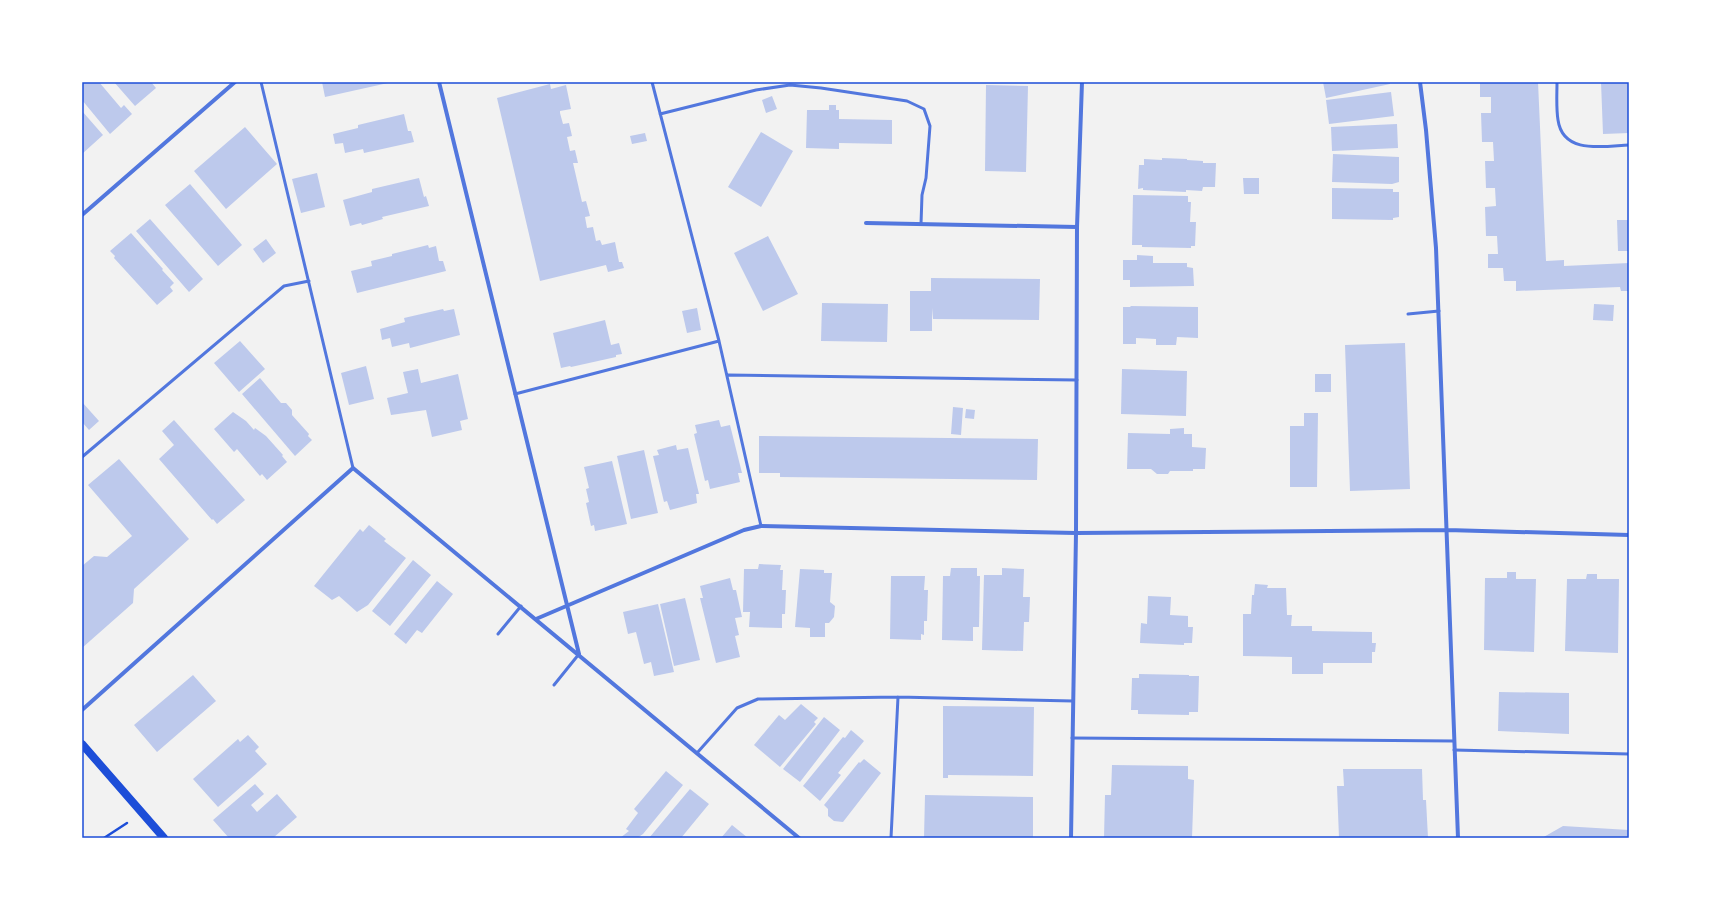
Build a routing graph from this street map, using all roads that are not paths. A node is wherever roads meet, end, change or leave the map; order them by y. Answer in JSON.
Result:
{"nodes":[{"id":1,"x":235,"y":82,"type":"edge"},
{"id":2,"x":261,"y":82,"type":"edge"},
{"id":3,"x":439,"y":82,"type":"edge"},
{"id":4,"x":652,"y":82,"type":"edge"},
{"id":5,"x":1082,"y":82,"type":"edge"},
{"id":6,"x":1420,"y":82,"type":"edge"},
{"id":7,"x":1557,"y":82,"type":"edge"},
{"id":8,"x":660,"y":114,"type":"junction"},
{"id":9,"x":1629,"y":145,"type":"edge"},
{"id":10,"x":82,"y":215,"type":"edge"},
{"id":11,"x":866,"y":223,"type":"dead end"},
{"id":12,"x":921,"y":224,"type":"junction"},
{"id":13,"x":1077,"y":227,"type":"junction"},
{"id":14,"x":309,"y":281,"type":"junction"},
{"id":15,"x":1439,"y":311,"type":"junction"},
{"id":16,"x":1408,"y":314,"type":"dead end"},
{"id":17,"x":719,"y":341,"type":"junction"},
{"id":18,"x":728,"y":375,"type":"junction"},
{"id":19,"x":1077,"y":380,"type":"junction"},
{"id":20,"x":515,"y":394,"type":"junction"},
{"id":21,"x":82,"y":457,"type":"edge"},
{"id":22,"x":353,"y":468,"type":"junction"},
{"id":23,"x":761,"y":526,"type":"junction"},
{"id":24,"x":1447,"y":530,"type":"junction"},
{"id":25,"x":1076,"y":533,"type":"junction"},
{"id":26,"x":1629,"y":535,"type":"edge"},
{"id":27,"x":521,"y":606,"type":"junction"},
{"id":28,"x":567,"y":607,"type":"junction"},
{"id":29,"x":536,"y":619,"type":"junction"},
{"id":30,"x":498,"y":634,"type":"dead end"},
{"id":31,"x":578,"y":654,"type":"junction"},
{"id":32,"x":554,"y":685,"type":"dead end"},
{"id":33,"x":898,"y":697,"type":"junction"},
{"id":34,"x":1073,"y":701,"type":"junction"},
{"id":35,"x":82,"y":710,"type":"edge"},
{"id":36,"x":1072,"y":738,"type":"junction"},
{"id":37,"x":1454,"y":741,"type":"junction"},
{"id":38,"x":82,"y":744,"type":"edge"},
{"id":39,"x":1454,"y":750,"type":"junction"},
{"id":40,"x":697,"y":753,"type":"junction"},
{"id":41,"x":1629,"y":754,"type":"edge"},
{"id":42,"x":164,"y":838,"type":"edge"},
{"id":43,"x":799,"y":838,"type":"edge"},
{"id":44,"x":890,"y":838,"type":"edge"},
{"id":45,"x":1071,"y":838,"type":"edge"},
{"id":46,"x":1458,"y":838,"type":"edge"}],
"edges":[{"from":1,"to":10,"type":"street"},
{"from":2,"to":14,"type":"lane"},
{"from":3,"to":20,"type":"street"},
{"from":4,"to":8,"type":"lane"},
{"from":5,"to":13,"type":"street"},
{"from":6,"to":15,"type":"street"},
{"from":7,"to":9,"type":"lane"},
{"from":8,"to":12,"type":"lane"},
{"from":8,"to":17,"type":"lane"},
{"from":11,"to":12,"type":"street"},
{"from":12,"to":13,"type":"street"},
{"from":13,"to":19,"type":"street"},
{"from":14,"to":21,"type":"lane"},
{"from":14,"to":22,"type":"lane"},
{"from":15,"to":16,"type":"lane"},
{"from":15,"to":24,"type":"street"},
{"from":17,"to":18,"type":"lane"},
{"from":17,"to":20,"type":"lane"},
{"from":18,"to":19,"type":"lane"},
{"from":18,"to":23,"type":"lane"},
{"from":19,"to":25,"type":"street"},
{"from":20,"to":28,"type":"street"},
{"from":22,"to":27,"type":"street"},
{"from":22,"to":35,"type":"street"},
{"from":23,"to":25,"type":"street"},
{"from":23,"to":28,"type":"street"},
{"from":24,"to":25,"type":"street"},
{"from":24,"to":26,"type":"street"},
{"from":24,"to":37,"type":"street"},
{"from":25,"to":34,"type":"street"},
{"from":27,"to":29,"type":"street"},
{"from":27,"to":30,"type":"lane"},
{"from":28,"to":29,"type":"street"},
{"from":28,"to":31,"type":"street"},
{"from":29,"to":31,"type":"street"},
{"from":31,"to":32,"type":"lane"},
{"from":31,"to":40,"type":"street"},
{"from":33,"to":34,"type":"lane"},
{"from":33,"to":40,"type":"lane"},
{"from":33,"to":44,"type":"lane"},
{"from":34,"to":36,"type":"street"},
{"from":36,"to":37,"type":"lane"},
{"from":36,"to":45,"type":"street"},
{"from":37,"to":39,"type":"street"},
{"from":38,"to":42,"type":"main road"},
{"from":39,"to":41,"type":"lane"},
{"from":39,"to":46,"type":"street"},
{"from":40,"to":43,"type":"street"}]}
